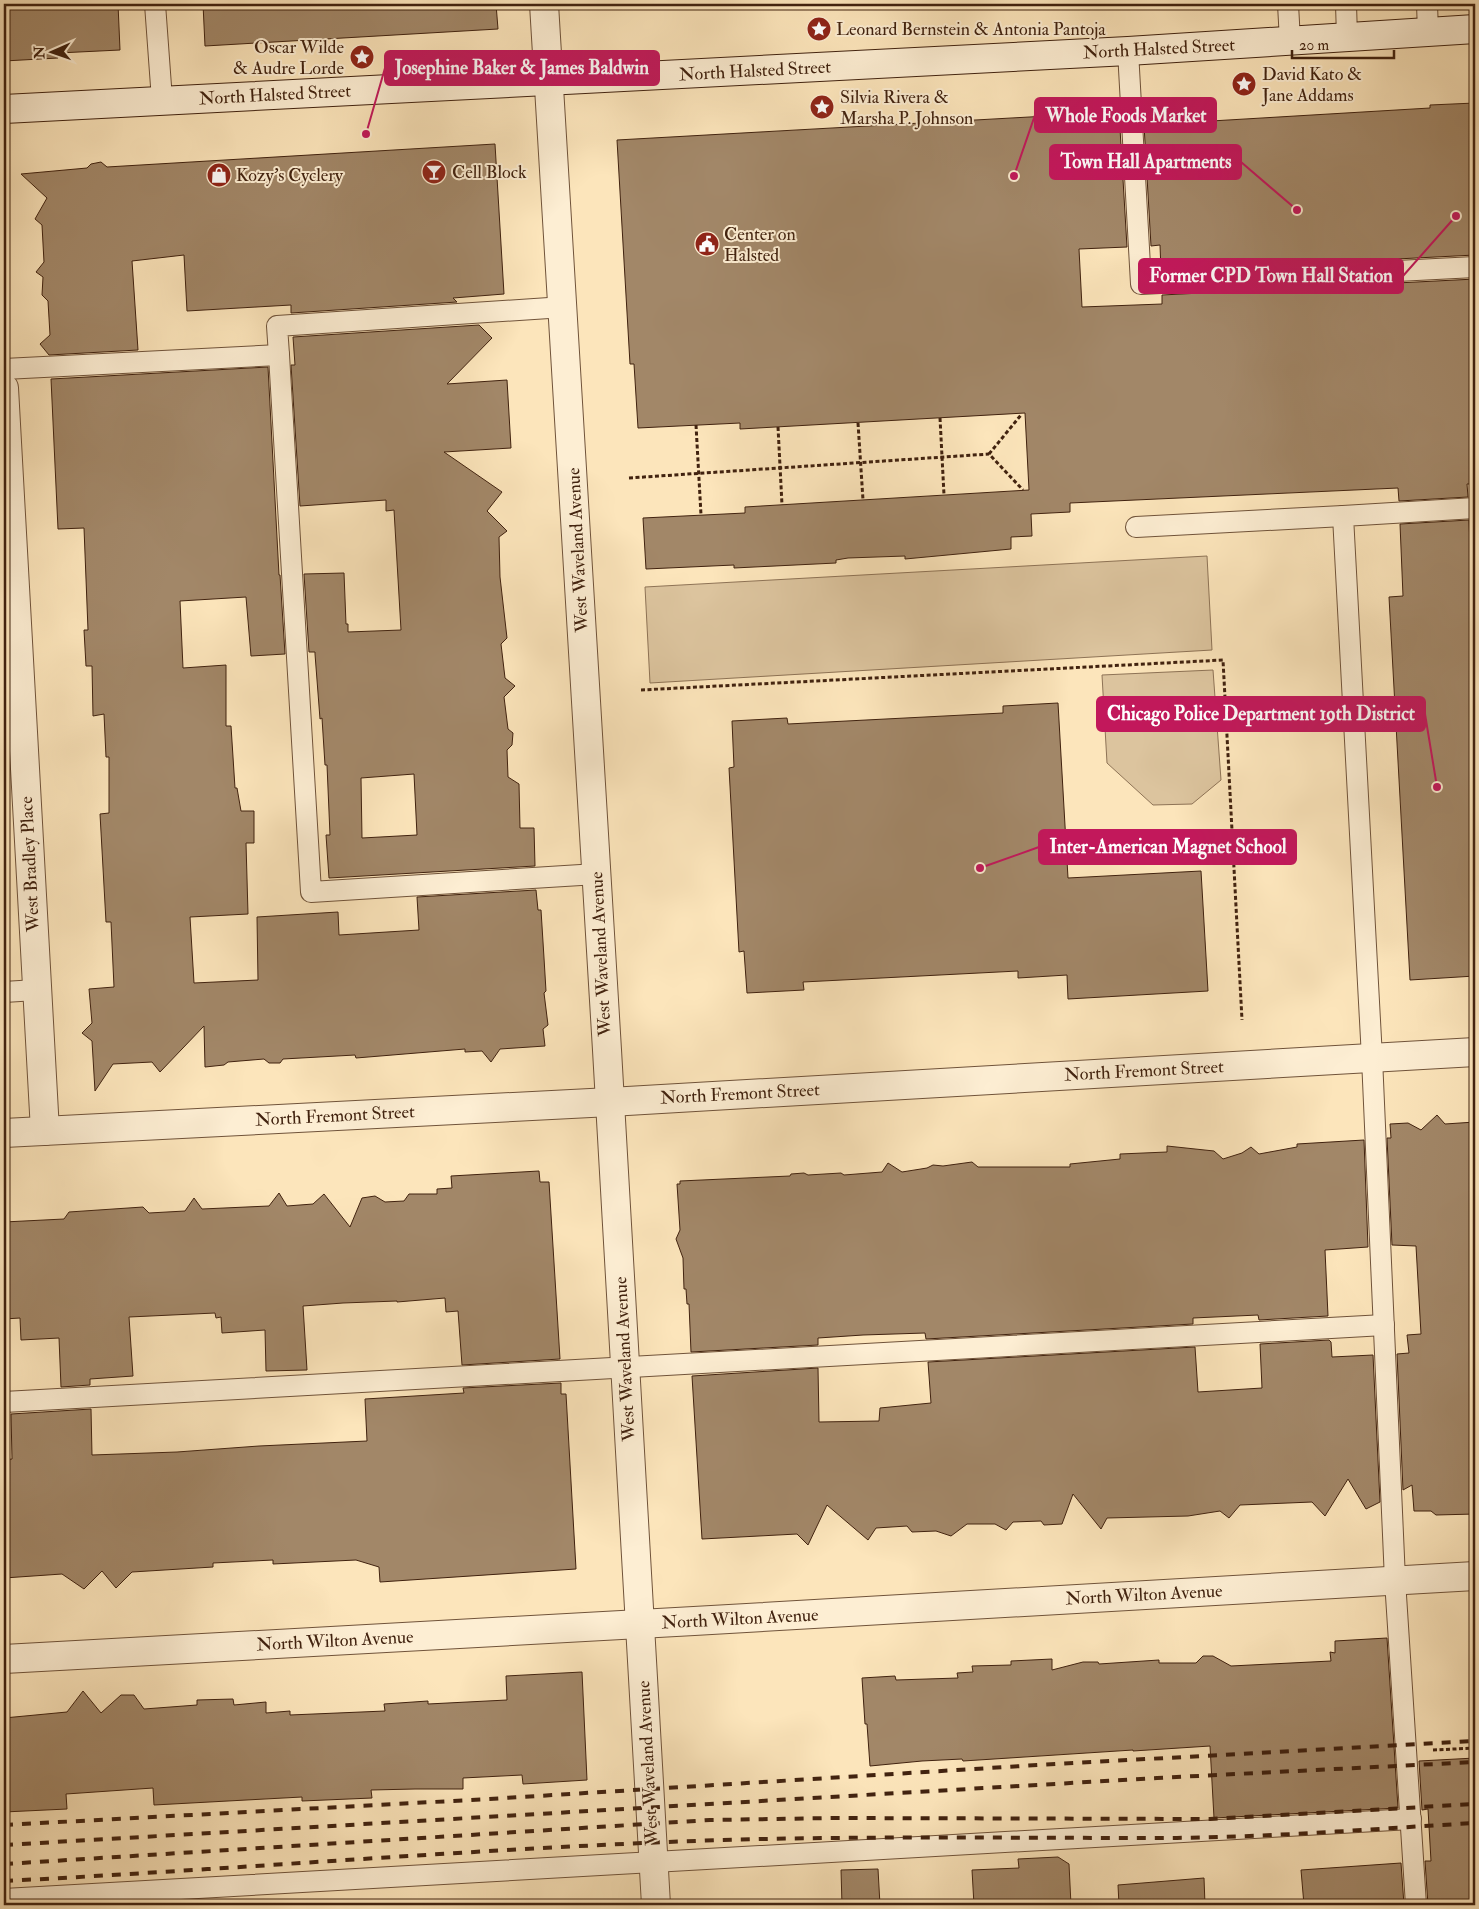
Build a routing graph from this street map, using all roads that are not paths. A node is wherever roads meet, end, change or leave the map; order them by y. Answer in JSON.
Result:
{"nodes":[{"id":1,"x":155,"y":4,"type":"edge"},
{"id":2,"x":544,"y":4,"type":"edge"},
{"id":3,"x":1288,"y":4,"type":"edge"},
{"id":4,"x":1346,"y":4,"type":"edge"},
{"id":5,"x":1427,"y":4,"type":"edge"},
{"id":6,"x":1475,"y":29,"type":"edge"},
{"id":7,"x":1428,"y":32,"type":"junction"},
{"id":8,"x":1347,"y":37,"type":"junction"},
{"id":9,"x":1290,"y":41,"type":"junction"},
{"id":10,"x":1128,"y":51,"type":"junction"},
{"id":11,"x":549,"y":82,"type":"junction"},
{"id":12,"x":162,"y":100,"type":"junction"},
{"id":13,"x":4,"y":109,"type":"edge"},
{"id":14,"x":1475,"y":267,"type":"edge"},
{"id":15,"x":564,"y":307,"type":"junction"},
{"id":16,"x":279,"y":355,"type":"junction"},
{"id":17,"x":4,"y":369,"type":"edge"},
{"id":18,"x":4,"y":388,"type":"edge"},
{"id":19,"x":1475,"y":508,"type":"edge"},
{"id":20,"x":1343,"y":516,"type":"junction"},
{"id":21,"x":1136,"y":527,"type":"dead end"},
{"id":22,"x":596,"y":874,"type":"junction"},
{"id":23,"x":36,"y":990,"type":"junction"},
{"id":24,"x":4,"y":992,"type":"edge"},
{"id":25,"x":1475,"y":1052,"type":"edge"},
{"id":26,"x":1372,"y":1058,"type":"junction"},
{"id":27,"x":610,"y":1102,"type":"junction"},
{"id":28,"x":45,"y":1131,"type":"junction"},
{"id":29,"x":4,"y":1133,"type":"edge"},
{"id":30,"x":1384,"y":1325,"type":"junction"},
{"id":31,"x":626,"y":1367,"type":"junction"},
{"id":32,"x":4,"y":1402,"type":"edge"},
{"id":33,"x":1475,"y":1576,"type":"edge"},
{"id":34,"x":1395,"y":1580,"type":"junction"},
{"id":35,"x":640,"y":1624,"type":"junction"},
{"id":36,"x":4,"y":1659,"type":"edge"},
{"id":37,"x":1411,"y":1818,"type":"junction"},
{"id":38,"x":653,"y":1862,"type":"junction"},
{"id":39,"x":4,"y":1898,"type":"edge"},
{"id":40,"x":656,"y":1905,"type":"edge"},
{"id":41,"x":1416,"y":1905,"type":"edge"}],
"edges":[{"from":1,"to":12,"type":"lane"},
{"from":2,"to":11,"type":"street","name":"West Waveland Avenue"},
{"from":3,"to":9,"type":"lane"},
{"from":4,"to":8,"type":"lane"},
{"from":5,"to":7,"type":"lane"},
{"from":6,"to":7,"type":"street","name":"North Halsted Street"},
{"from":7,"to":8,"type":"street","name":"North Halsted Street"},
{"from":8,"to":9,"type":"street","name":"North Halsted Street"},
{"from":9,"to":10,"type":"street","name":"North Halsted Street"},
{"from":10,"to":11,"type":"street","name":"North Halsted Street"},
{"from":10,"to":14,"type":"lane"},
{"from":11,"to":12,"type":"street","name":"North Halsted Street"},
{"from":11,"to":15,"type":"street","name":"West Waveland Avenue"},
{"from":12,"to":13,"type":"street","name":"North Halsted Street"},
{"from":15,"to":16,"type":"lane"},
{"from":15,"to":22,"type":"street","name":"West Waveland Avenue"},
{"from":16,"to":17,"type":"lane"},
{"from":16,"to":22,"type":"lane"},
{"from":18,"to":23,"type":"street","name":"West Bradley Place"},
{"from":19,"to":20,"type":"lane"},
{"from":20,"to":21,"type":"lane"},
{"from":20,"to":26,"type":"lane"},
{"from":22,"to":27,"type":"street","name":"West Waveland Avenue"},
{"from":23,"to":24,"type":"lane"},
{"from":23,"to":28,"type":"street","name":"West Bradley Place"},
{"from":25,"to":26,"type":"street","name":"North Fremont Street"},
{"from":26,"to":27,"type":"street","name":"North Fremont Street"},
{"from":26,"to":30,"type":"lane"},
{"from":27,"to":28,"type":"street","name":"North Fremont Street"},
{"from":27,"to":31,"type":"street","name":"West Waveland Avenue"},
{"from":28,"to":29,"type":"street","name":"North Fremont Street"},
{"from":30,"to":31,"type":"lane"},
{"from":30,"to":34,"type":"lane"},
{"from":31,"to":32,"type":"lane"},
{"from":31,"to":35,"type":"street","name":"West Waveland Avenue"},
{"from":33,"to":34,"type":"street","name":"North Wilton Avenue"},
{"from":34,"to":35,"type":"street","name":"North Wilton Avenue"},
{"from":34,"to":37,"type":"lane"},
{"from":35,"to":36,"type":"street","name":"North Wilton Avenue"},
{"from":35,"to":38,"type":"street","name":"West Waveland Avenue"},
{"from":37,"to":38,"type":"lane"},
{"from":37,"to":41,"type":"lane"},
{"from":38,"to":39,"type":"lane"},
{"from":38,"to":40,"type":"street","name":"West Waveland Avenue"}]}
